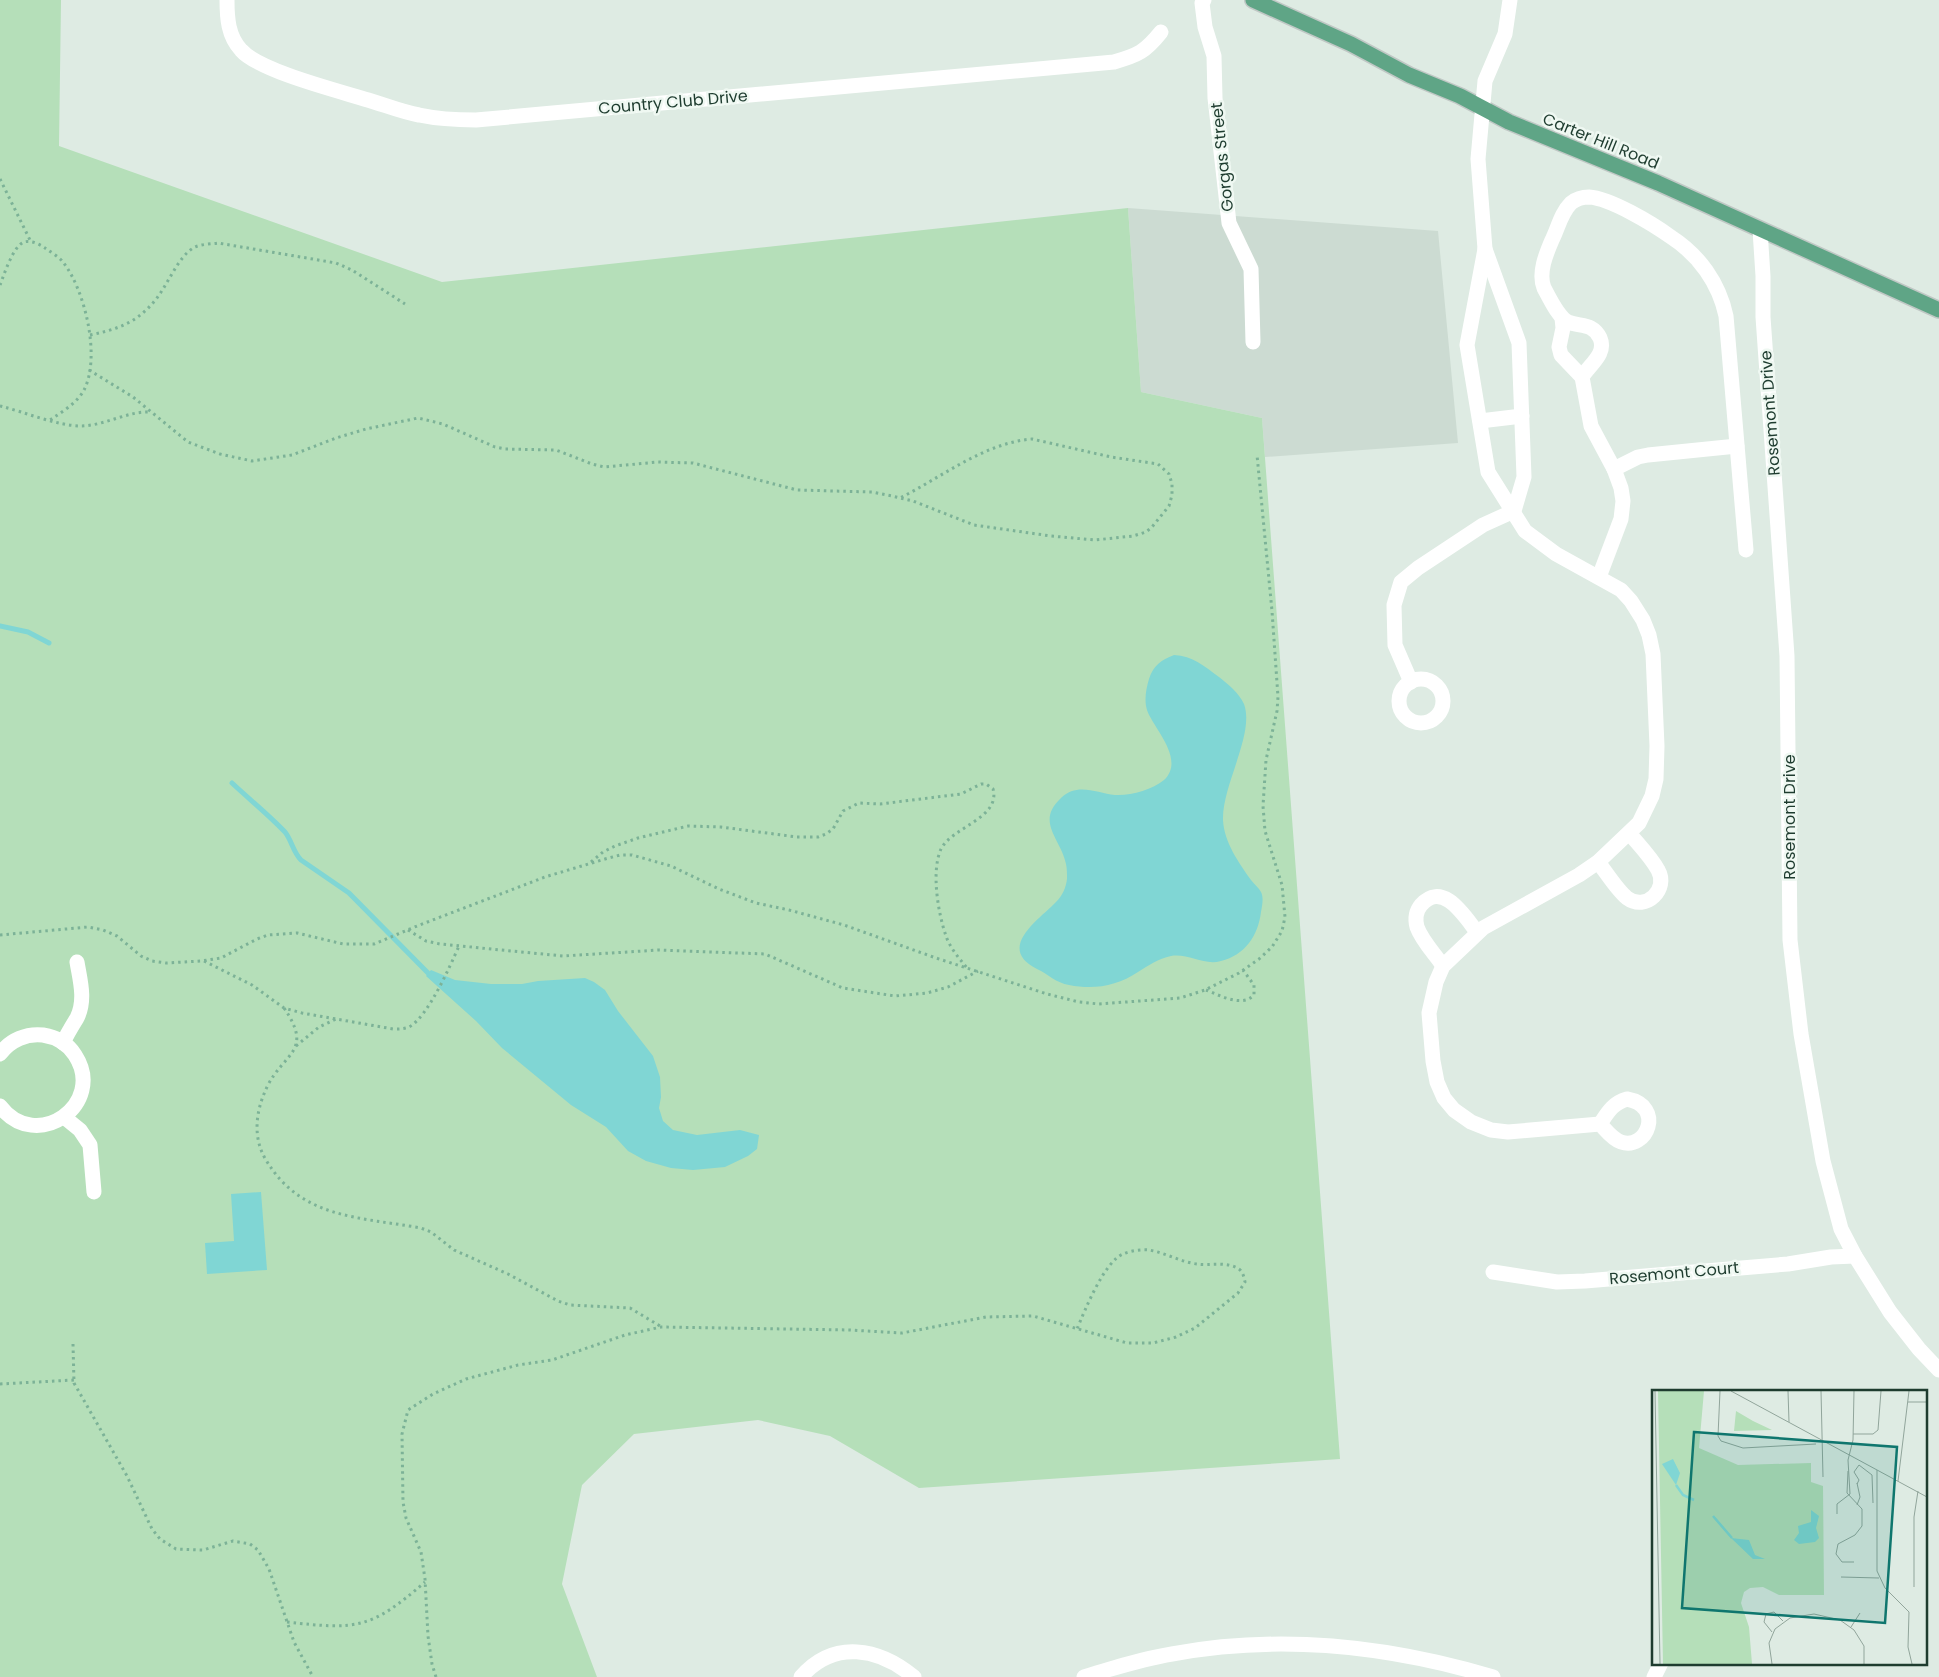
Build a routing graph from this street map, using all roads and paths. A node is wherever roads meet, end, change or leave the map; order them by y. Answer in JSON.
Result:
{"nodes":[{"id":1,"x":227,"y":0,"type":"edge"},
{"id":2,"x":1204,"y":0,"type":"edge"},
{"id":3,"x":1253,"y":0,"type":"edge"},
{"id":4,"x":1510,"y":0,"type":"edge"},
{"id":5,"x":1161,"y":32,"type":"dead end"},
{"id":6,"x":1483,"y":108,"type":"junction"},
{"id":7,"x":0,"y":180,"type":"edge"},
{"id":8,"x":1760,"y":230,"type":"junction"},
{"id":9,"x":31,"y":242,"type":"junction"},
{"id":10,"x":1484,"y":249,"type":"junction"},
{"id":11,"x":0,"y":285,"type":"edge"},
{"id":12,"x":404,"y":304,"type":"dead end"},
{"id":13,"x":1939,"y":310,"type":"edge"},
{"id":14,"x":1562,"y":318,"type":"junction"},
{"id":15,"x":90,"y":335,"type":"junction"},
{"id":16,"x":1253,"y":342,"type":"dead end"},
{"id":17,"x":89,"y":370,"type":"junction"},
{"id":18,"x":1582,"y":377,"type":"junction"},
{"id":19,"x":0,"y":406,"type":"edge"},
{"id":20,"x":150,"y":412,"type":"junction"},
{"id":21,"x":1522,"y":416,"type":"junction"},
{"id":22,"x":50,"y":420,"type":"junction"},
{"id":23,"x":1480,"y":421,"type":"junction"},
{"id":24,"x":1736,"y":446,"type":"junction"},
{"id":25,"x":1257,"y":456,"type":"dead end"},
{"id":26,"x":1614,"y":469,"type":"junction"},
{"id":27,"x":900,"y":498,"type":"junction"},
{"id":28,"x":1514,"y":511,"type":"junction"},
{"id":29,"x":1746,"y":550,"type":"dead end"},
{"id":30,"x":1599,"y":577,"type":"junction"},
{"id":31,"x":1411,"y":682,"type":"dead end"},
{"id":32,"x":1629,"y":833,"type":"junction"},
{"id":33,"x":1598,"y":862,"type":"junction"},
{"id":34,"x":589,"y":864,"type":"junction"},
{"id":35,"x":406,"y":931,"type":"junction"},
{"id":36,"x":1477,"y":932,"type":"junction"},
{"id":37,"x":0,"y":935,"type":"edge"},
{"id":38,"x":459,"y":946,"type":"junction"},
{"id":39,"x":203,"y":961,"type":"junction"},
{"id":40,"x":77,"y":962,"type":"dead end"},
{"id":41,"x":1443,"y":966,"type":"junction"},
{"id":42,"x":968,"y":968,"type":"junction"},
{"id":43,"x":1243,"y":970,"type":"junction"},
{"id":44,"x":978,"y":971,"type":"junction"},
{"id":45,"x":1205,"y":990,"type":"junction"},
{"id":46,"x":284,"y":1008,"type":"junction"},
{"id":47,"x":336,"y":1019,"type":"junction"},
{"id":48,"x":63,"y":1043,"type":"junction"},
{"id":49,"x":296,"y":1046,"type":"junction"},
{"id":50,"x":0,"y":1054,"type":"edge"},
{"id":51,"x":0,"y":1106,"type":"edge"},
{"id":52,"x":64,"y":1117,"type":"junction"},
{"id":53,"x":1600,"y":1124,"type":"dead end"},
{"id":54,"x":94,"y":1192,"type":"dead end"},
{"id":55,"x":1855,"y":1256,"type":"junction"},
{"id":56,"x":1493,"y":1272,"type":"dead end"},
{"id":57,"x":661,"y":1327,"type":"junction"},
{"id":58,"x":1077,"y":1328,"type":"junction"},
{"id":59,"x":73,"y":1344,"type":"dead end"},
{"id":60,"x":1939,"y":1370,"type":"edge"},
{"id":61,"x":74,"y":1380,"type":"junction"},
{"id":62,"x":0,"y":1384,"type":"edge"},
{"id":63,"x":426,"y":1582,"type":"junction"},
{"id":64,"x":287,"y":1622,"type":"junction"},
{"id":65,"x":1660,"y":1664,"type":"edge"},
{"id":66,"x":313,"y":1677,"type":"edge"},
{"id":67,"x":436,"y":1677,"type":"edge"},
{"id":68,"x":801,"y":1677,"type":"edge"},
{"id":69,"x":914,"y":1677,"type":"edge"},
{"id":70,"x":1084,"y":1677,"type":"edge"},
{"id":71,"x":1493,"y":1677,"type":"edge"},
{"id":72,"x":1654,"y":1677,"type":"edge"}],
"edges":[{"from":1,"to":5,"type":"street","name":"Country Club Drive"},
{"from":2,"to":16,"type":"street","name":"Gorgas Street"},
{"from":3,"to":6,"type":"main road","name":"Carter Hill Road"},
{"from":4,"to":6,"type":"street"},
{"from":6,"to":8,"type":"main road","name":"Carter Hill Road"},
{"from":6,"to":10,"type":"street"},
{"from":7,"to":9,"type":"path"},
{"from":8,"to":13,"type":"main road","name":"Carter Hill Road"},
{"from":8,"to":55,"type":"street","name":"Rosemont Drive"},
{"from":9,"to":11,"type":"path"},
{"from":9,"to":15,"type":"path"},
{"from":10,"to":21,"type":"street"},
{"from":10,"to":23,"type":"street"},
{"from":12,"to":15,"type":"path"},
{"from":14,"to":18,"type":"street"},
{"from":14,"to":18,"type":"street"},
{"from":14,"to":24,"type":"street"},
{"from":15,"to":17,"type":"path"},
{"from":17,"to":20,"type":"path"},
{"from":17,"to":22,"type":"path"},
{"from":18,"to":26,"type":"street"},
{"from":19,"to":22,"type":"path"},
{"from":20,"to":22,"type":"path"},
{"from":20,"to":27,"type":"path"},
{"from":21,"to":23,"type":"street"},
{"from":21,"to":28,"type":"street"},
{"from":23,"to":28,"type":"street"},
{"from":24,"to":26,"type":"street"},
{"from":24,"to":29,"type":"street"},
{"from":25,"to":43,"type":"path"},
{"from":26,"to":30,"type":"street"},
{"from":27,"to":27,"type":"path"},
{"from":28,"to":30,"type":"street"},
{"from":28,"to":31,"type":"street"},
{"from":30,"to":32,"type":"street"},
{"from":32,"to":33,"type":"street"},
{"from":32,"to":33,"type":"street"},
{"from":33,"to":36,"type":"street"},
{"from":34,"to":35,"type":"path"},
{"from":34,"to":42,"type":"path"},
{"from":34,"to":42,"type":"path"},
{"from":35,"to":38,"type":"path"},
{"from":35,"to":39,"type":"path"},
{"from":36,"to":41,"type":"street"},
{"from":36,"to":41,"type":"street"},
{"from":37,"to":39,"type":"path"},
{"from":38,"to":44,"type":"path"},
{"from":38,"to":47,"type":"path"},
{"from":39,"to":46,"type":"path"},
{"from":40,"to":48,"type":"street"},
{"from":41,"to":53,"type":"street"},
{"from":42,"to":44,"type":"path"},
{"from":43,"to":45,"type":"path"},
{"from":43,"to":45,"type":"path"},
{"from":44,"to":45,"type":"path"},
{"from":46,"to":47,"type":"path"},
{"from":46,"to":49,"type":"path"},
{"from":47,"to":49,"type":"path"},
{"from":48,"to":50,"type":"street"},
{"from":48,"to":52,"type":"street"},
{"from":49,"to":57,"type":"path"},
{"from":51,"to":52,"type":"street"},
{"from":52,"to":54,"type":"street"},
{"from":55,"to":56,"type":"street","name":"Rosemont Court"},
{"from":55,"to":60,"type":"street","name":"Rosemont Drive"},
{"from":57,"to":58,"type":"path"},
{"from":57,"to":63,"type":"path"},
{"from":58,"to":58,"type":"path"},
{"from":59,"to":61,"type":"path"},
{"from":61,"to":62,"type":"path"},
{"from":61,"to":64,"type":"path"},
{"from":63,"to":64,"type":"path"},
{"from":63,"to":67,"type":"path"},
{"from":64,"to":66,"type":"path"},
{"from":65,"to":72,"type":"street"},
{"from":68,"to":69,"type":"street"},
{"from":70,"to":71,"type":"street"}]}
